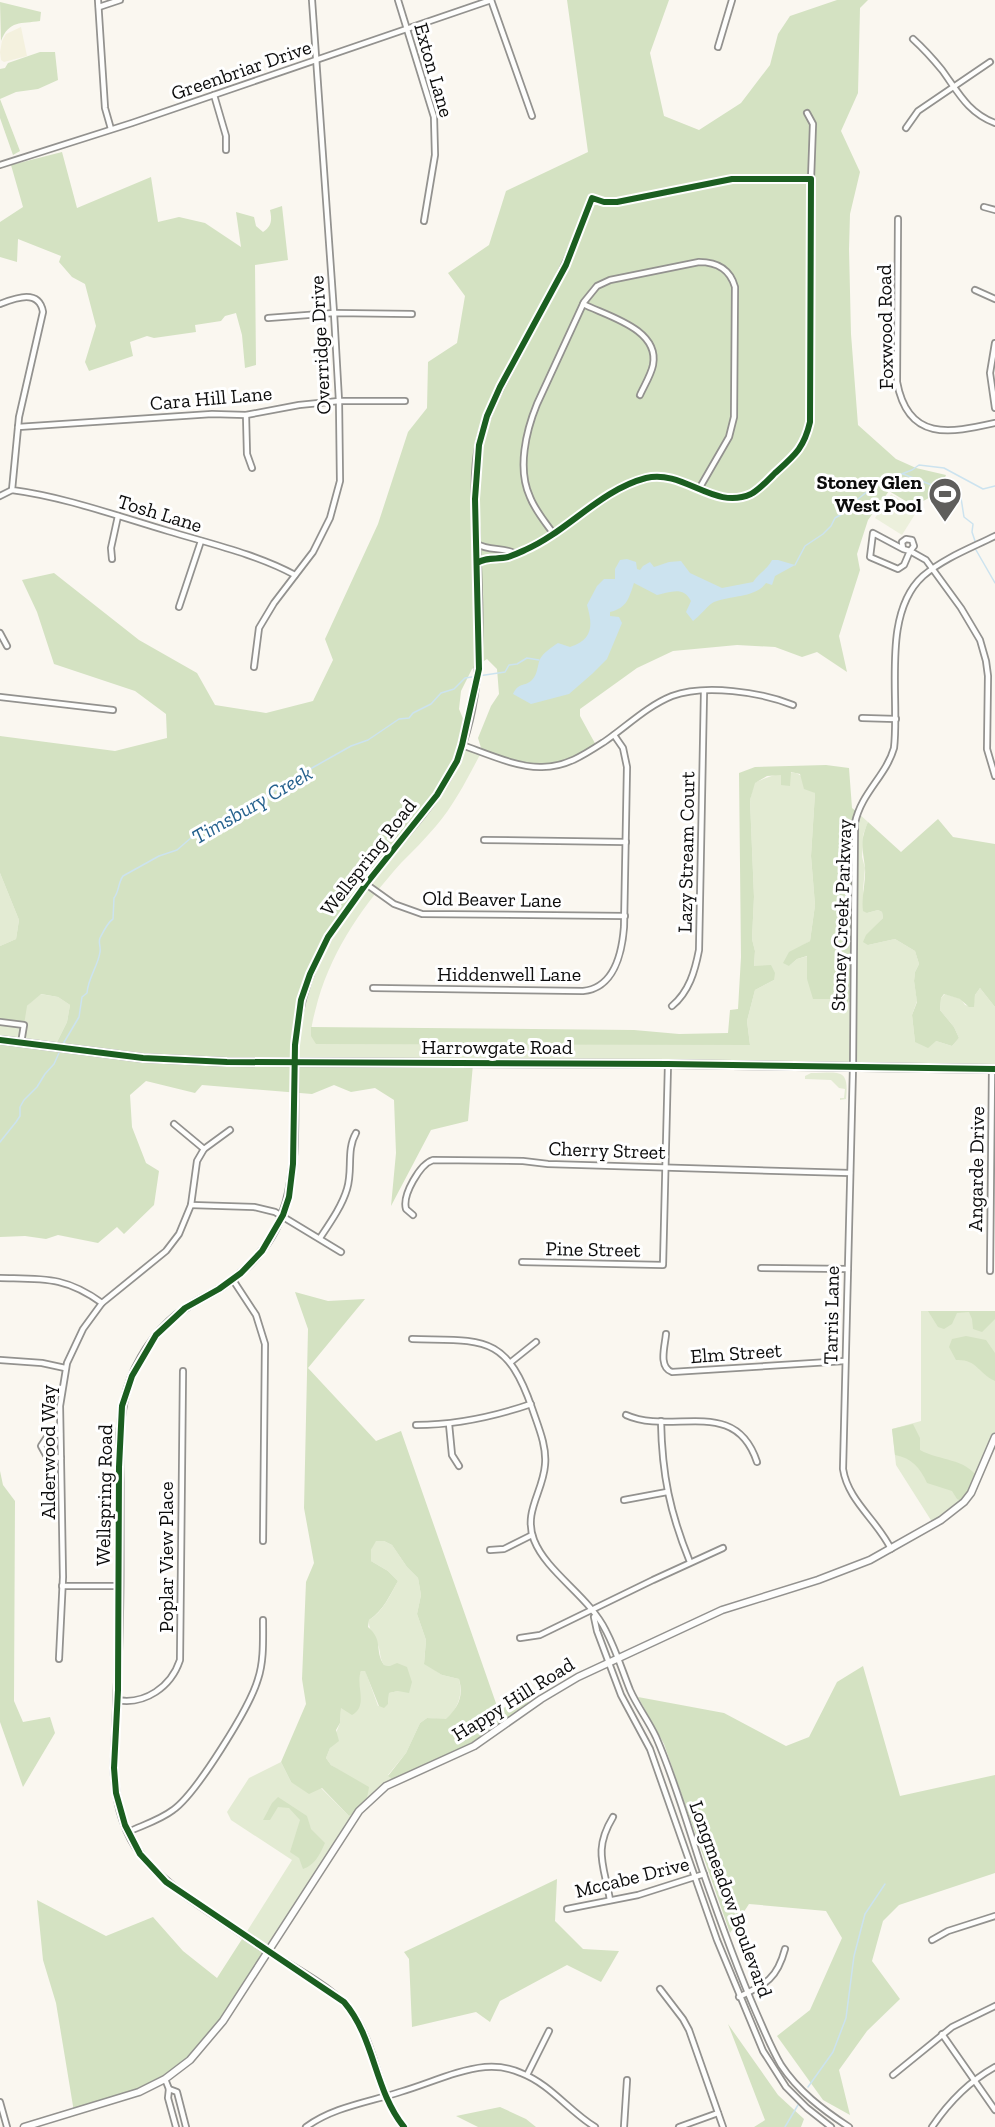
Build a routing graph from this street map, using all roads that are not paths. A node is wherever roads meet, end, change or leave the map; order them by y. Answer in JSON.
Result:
{"nodes":[{"id":1,"x":98,"y":0,"type":"edge"},
{"id":2,"x":120,"y":0,"type":"edge"},
{"id":3,"x":312,"y":0,"type":"edge"},
{"id":4,"x":398,"y":0,"type":"edge"},
{"id":5,"x":491,"y":0,"type":"edge"},
{"id":6,"x":732,"y":0,"type":"edge"},
{"id":7,"x":99,"y":7,"type":"junction"},
{"id":8,"x":406,"y":29,"type":"junction"},
{"id":9,"x":913,"y":39,"type":"dead end"},
{"id":10,"x":718,"y":47,"type":"dead end"},
{"id":11,"x":316,"y":60,"type":"junction"},
{"id":12,"x":990,"y":62,"type":"dead end"},
{"id":13,"x":953,"y":87,"type":"junction"},
{"id":14,"x":214,"y":95,"type":"junction"},
{"id":15,"x":807,"y":113,"type":"dead end"},
{"id":16,"x":532,"y":116,"type":"dead end"},
{"id":17,"x":995,"y":123,"type":"edge"},
{"id":18,"x":906,"y":128,"type":"dead end"},
{"id":19,"x":111,"y":129,"type":"junction"},
{"id":20,"x":226,"y":150,"type":"dead end"},
{"id":21,"x":0,"y":165,"type":"edge"},
{"id":22,"x":811,"y":179,"type":"junction"},
{"id":23,"x":984,"y":207,"type":"dead end"},
{"id":24,"x":995,"y":210,"type":"edge"},
{"id":25,"x":898,"y":219,"type":"dead end"},
{"id":26,"x":423,"y":221,"type":"dead end"},
{"id":27,"x":975,"y":290,"type":"dead end"},
{"id":28,"x":995,"y":299,"type":"edge"},
{"id":29,"x":0,"y":304,"type":"edge"},
{"id":30,"x":583,"y":304,"type":"junction"},
{"id":31,"x":334,"y":313,"type":"junction"},
{"id":32,"x":412,"y":314,"type":"dead end"},
{"id":33,"x":268,"y":318,"type":"dead end"},
{"id":34,"x":995,"y":343,"type":"edge"},
{"id":35,"x":994,"y":351,"type":"edge"},
{"id":36,"x":640,"y":395,"type":"dead end"},
{"id":37,"x":339,"y":401,"type":"junction"},
{"id":38,"x":405,"y":401,"type":"dead end"},
{"id":39,"x":995,"y":408,"type":"edge"},
{"id":40,"x":246,"y":415,"type":"junction"},
{"id":41,"x":995,"y":423,"type":"edge"},
{"id":42,"x":18,"y":427,"type":"junction"},
{"id":43,"x":252,"y":468,"type":"dead end"},
{"id":44,"x":699,"y":489,"type":"junction"},
{"id":45,"x":12,"y":490,"type":"junction"},
{"id":46,"x":0,"y":496,"type":"edge"},
{"id":47,"x":118,"y":516,"type":"junction"},
{"id":48,"x":553,"y":533,"type":"junction"},
{"id":49,"x":995,"y":536,"type":"edge"},
{"id":50,"x":201,"y":541,"type":"junction"},
{"id":51,"x":477,"y":544,"type":"junction"},
{"id":52,"x":903,"y":549,"type":"junction"},
{"id":53,"x":910,"y":551,"type":"junction"},
{"id":54,"x":514,"y":553,"type":"junction"},
{"id":55,"x":112,"y":559,"type":"dead end"},
{"id":56,"x":477,"y":563,"type":"junction"},
{"id":57,"x":932,"y":570,"type":"junction"},
{"id":58,"x":295,"y":575,"type":"junction"},
{"id":59,"x":179,"y":607,"type":"dead end"},
{"id":60,"x":0,"y":633,"type":"edge"},
{"id":61,"x":8,"y":646,"type":"dead end"},
{"id":62,"x":254,"y":667,"type":"dead end"},
{"id":63,"x":704,"y":692,"type":"junction"},
{"id":64,"x":0,"y":697,"type":"edge"},
{"id":65,"x":793,"y":705,"type":"dead end"},
{"id":66,"x":113,"y":710,"type":"dead end"},
{"id":67,"x":862,"y":718,"type":"dead end"},
{"id":68,"x":896,"y":719,"type":"junction"},
{"id":69,"x":614,"y":735,"type":"junction"},
{"id":70,"x":462,"y":745,"type":"junction"},
{"id":71,"x":995,"y":776,"type":"edge"},
{"id":72,"x":484,"y":840,"type":"dead end"},
{"id":73,"x":626,"y":842,"type":"junction"},
{"id":74,"x":366,"y":884,"type":"junction"},
{"id":75,"x":625,"y":916,"type":"junction"},
{"id":76,"x":373,"y":988,"type":"dead end"},
{"id":77,"x":672,"y":1006,"type":"dead end"},
{"id":78,"x":0,"y":1022,"type":"edge"},
{"id":79,"x":0,"y":1040,"type":"edge"},
{"id":80,"x":21,"y":1043,"type":"junction"},
{"id":81,"x":295,"y":1062,"type":"junction"},
{"id":82,"x":668,"y":1064,"type":"junction"},
{"id":83,"x":853,"y":1066,"type":"junction"},
{"id":84,"x":994,"y":1069,"type":"edge"},
{"id":85,"x":174,"y":1124,"type":"dead end"},
{"id":86,"x":230,"y":1130,"type":"dead end"},
{"id":87,"x":356,"y":1133,"type":"dead end"},
{"id":88,"x":204,"y":1149,"type":"junction"},
{"id":89,"x":665,"y":1167,"type":"junction"},
{"id":90,"x":850,"y":1173,"type":"junction"},
{"id":91,"x":191,"y":1205,"type":"junction"},
{"id":92,"x":283,"y":1215,"type":"junction"},
{"id":93,"x":413,"y":1215,"type":"dead end"},
{"id":94,"x":320,"y":1238,"type":"junction"},
{"id":95,"x":341,"y":1252,"type":"dead end"},
{"id":96,"x":522,"y":1262,"type":"dead end"},
{"id":97,"x":761,"y":1268,"type":"dead end"},
{"id":98,"x":848,"y":1269,"type":"junction"},
{"id":99,"x":990,"y":1271,"type":"dead end"},
{"id":100,"x":0,"y":1278,"type":"edge"},
{"id":101,"x":233,"y":1280,"type":"junction"},
{"id":102,"x":102,"y":1303,"type":"junction"},
{"id":103,"x":666,"y":1334,"type":"dead end"},
{"id":104,"x":412,"y":1339,"type":"dead end"},
{"id":105,"x":536,"y":1342,"type":"dead end"},
{"id":106,"x":0,"y":1360,"type":"edge"},
{"id":107,"x":845,"y":1361,"type":"junction"},
{"id":108,"x":511,"y":1362,"type":"junction"},
{"id":109,"x":65,"y":1368,"type":"junction"},
{"id":110,"x":183,"y":1371,"type":"dead end"},
{"id":111,"x":531,"y":1404,"type":"junction"},
{"id":112,"x":626,"y":1415,"type":"dead end"},
{"id":113,"x":661,"y":1421,"type":"junction"},
{"id":114,"x":449,"y":1424,"type":"junction"},
{"id":115,"x":416,"y":1425,"type":"dead end"},
{"id":116,"x":60,"y":1434,"type":"junction"},
{"id":117,"x":995,"y":1437,"type":"edge"},
{"id":118,"x":61,"y":1458,"type":"junction"},
{"id":119,"x":757,"y":1462,"type":"dead end"},
{"id":120,"x":459,"y":1466,"type":"dead end"},
{"id":121,"x":667,"y":1492,"type":"junction"},
{"id":122,"x":624,"y":1500,"type":"dead end"},
{"id":123,"x":532,"y":1535,"type":"junction"},
{"id":124,"x":263,"y":1541,"type":"dead end"},
{"id":125,"x":723,"y":1548,"type":"dead end"},
{"id":126,"x":891,"y":1549,"type":"junction"},
{"id":127,"x":490,"y":1550,"type":"dead end"},
{"id":128,"x":690,"y":1562,"type":"junction"},
{"id":129,"x":62,"y":1586,"type":"junction"},
{"id":130,"x":120,"y":1586,"type":"junction"},
{"id":131,"x":593,"y":1612,"type":"junction"},
{"id":132,"x":263,"y":1620,"type":"dead end"},
{"id":133,"x":520,"y":1638,"type":"dead end"},
{"id":134,"x":618,"y":1657,"type":"junction"},
{"id":135,"x":59,"y":1659,"type":"dead end"},
{"id":136,"x":609,"y":1661,"type":"junction"},
{"id":137,"x":117,"y":1700,"type":"junction"},
{"id":138,"x":613,"y":1816,"type":"dead end"},
{"id":139,"x":128,"y":1832,"type":"junction"},
{"id":140,"x":704,"y":1874,"type":"junction"},
{"id":141,"x":695,"y":1877,"type":"junction"},
{"id":142,"x":610,"y":1900,"type":"junction"},
{"id":143,"x":567,"y":1909,"type":"dead end"},
{"id":144,"x":995,"y":1916,"type":"edge"},
{"id":145,"x":932,"y":1940,"type":"dead end"},
{"id":146,"x":785,"y":1949,"type":"dead end"},
{"id":147,"x":268,"y":1951,"type":"junction"},
{"id":148,"x":660,"y":1989,"type":"dead end"},
{"id":149,"x":748,"y":1993,"type":"junction"},
{"id":150,"x":739,"y":1997,"type":"junction"},
{"id":151,"x":995,"y":2006,"type":"edge"},
{"id":152,"x":549,"y":2031,"type":"dead end"},
{"id":153,"x":942,"y":2034,"type":"junction"},
{"id":154,"x":995,"y":2067,"type":"edge"},
{"id":155,"x":527,"y":2075,"type":"junction"},
{"id":156,"x":893,"y":2075,"type":"dead end"},
{"id":157,"x":165,"y":2079,"type":"junction"},
{"id":158,"x":627,"y":2080,"type":"dead end"},
{"id":159,"x":974,"y":2080,"type":"junction"},
{"id":160,"x":170,"y":2089,"type":"junction"},
{"id":161,"x":386,"y":2096,"type":"junction"},
{"id":162,"x":0,"y":2102,"type":"edge"},
{"id":163,"x":995,"y":2110,"type":"edge"},
{"id":164,"x":718,"y":2113,"type":"junction"},
{"id":165,"x":7,"y":2127,"type":"edge"},
{"id":166,"x":24,"y":2127,"type":"edge"},
{"id":167,"x":176,"y":2127,"type":"edge"},
{"id":168,"x":186,"y":2127,"type":"edge"},
{"id":169,"x":306,"y":2127,"type":"edge"},
{"id":170,"x":404,"y":2127,"type":"edge"},
{"id":171,"x":595,"y":2127,"type":"edge"},
{"id":172,"x":624,"y":2127,"type":"edge"},
{"id":173,"x":679,"y":2127,"type":"edge"},
{"id":174,"x":723,"y":2127,"type":"edge"},
{"id":175,"x":831,"y":2127,"type":"edge"},
{"id":176,"x":849,"y":2127,"type":"edge"},
{"id":177,"x":932,"y":2127,"type":"edge"}],
"edges":[{"from":1,"to":7,"type":"street"},
{"from":2,"to":7,"type":"street"},
{"from":3,"to":11,"type":"street","name":"Overridge Drive"},
{"from":4,"to":8,"type":"street","name":"Exton Lane"},
{"from":5,"to":8,"type":"street","name":"Greenbriar Drive"},
{"from":5,"to":16,"type":"street"},
{"from":6,"to":10,"type":"street"},
{"from":7,"to":19,"type":"street"},
{"from":8,"to":11,"type":"street","name":"Greenbriar Drive"},
{"from":8,"to":26,"type":"street","name":"Exton Lane"},
{"from":9,"to":13,"type":"street"},
{"from":11,"to":14,"type":"street","name":"Greenbriar Drive"},
{"from":11,"to":31,"type":"street","name":"Overridge Drive"},
{"from":12,"to":13,"type":"street"},
{"from":13,"to":17,"type":"street"},
{"from":13,"to":18,"type":"street"},
{"from":14,"to":19,"type":"street","name":"Greenbriar Drive"},
{"from":14,"to":20,"type":"street"},
{"from":15,"to":22,"type":"street"},
{"from":19,"to":21,"type":"street","name":"Greenbriar Drive"},
{"from":22,"to":44,"type":"street"},
{"from":22,"to":51,"type":"street","name":"Wellspring Road"},
{"from":23,"to":24,"type":"street"},
{"from":25,"to":41,"type":"street","name":"Foxwood Road"},
{"from":27,"to":28,"type":"street"},
{"from":29,"to":42,"type":"street"},
{"from":30,"to":36,"type":"street"},
{"from":30,"to":44,"type":"street"},
{"from":30,"to":48,"type":"street"},
{"from":31,"to":32,"type":"street"},
{"from":31,"to":33,"type":"street"},
{"from":31,"to":37,"type":"street","name":"Overridge Drive"},
{"from":34,"to":35,"type":"street"},
{"from":35,"to":39,"type":"street"},
{"from":37,"to":38,"type":"street","name":"Cara Hill Lane"},
{"from":37,"to":40,"type":"street","name":"Cara Hill Lane"},
{"from":37,"to":58,"type":"street","name":"Overridge Drive"},
{"from":40,"to":42,"type":"street","name":"Cara Hill Lane"},
{"from":40,"to":43,"type":"street"},
{"from":42,"to":45,"type":"street"},
{"from":44,"to":48,"type":"street"},
{"from":45,"to":46,"type":"street"},
{"from":45,"to":47,"type":"street","name":"Tosh Lane"},
{"from":47,"to":50,"type":"street","name":"Tosh Lane"},
{"from":47,"to":55,"type":"street"},
{"from":48,"to":54,"type":"street"},
{"from":49,"to":57,"type":"street","name":"Stoney Creek Parkway"},
{"from":50,"to":58,"type":"street","name":"Tosh Lane"},
{"from":50,"to":59,"type":"street"},
{"from":51,"to":54,"type":"street"},
{"from":51,"to":56,"type":"street","name":"Wellspring Road"},
{"from":52,"to":53,"type":"street"},
{"from":52,"to":53,"type":"street"},
{"from":52,"to":53,"type":"street"},
{"from":53,"to":57,"type":"street"},
{"from":54,"to":56,"type":"street"},
{"from":56,"to":70,"type":"street","name":"Wellspring Road"},
{"from":57,"to":68,"type":"street","name":"Stoney Creek Parkway"},
{"from":57,"to":71,"type":"street"},
{"from":58,"to":62,"type":"street","name":"Overridge Drive"},
{"from":60,"to":61,"type":"street"},
{"from":63,"to":65,"type":"street"},
{"from":63,"to":69,"type":"street"},
{"from":63,"to":77,"type":"street","name":"Lazy Stream Court"},
{"from":64,"to":66,"type":"street"},
{"from":67,"to":68,"type":"street"},
{"from":68,"to":83,"type":"street","name":"Stoney Creek Parkway"},
{"from":69,"to":70,"type":"street"},
{"from":69,"to":73,"type":"street","name":"Hiddenwell Lane"},
{"from":70,"to":74,"type":"street","name":"Wellspring Road"},
{"from":72,"to":73,"type":"street"},
{"from":73,"to":75,"type":"street","name":"Hiddenwell Lane"},
{"from":74,"to":75,"type":"street","name":"Old Beaver Lane"},
{"from":74,"to":81,"type":"street","name":"Wellspring Road"},
{"from":75,"to":76,"type":"street","name":"Hiddenwell Lane"},
{"from":78,"to":80,"type":"street"},
{"from":79,"to":80,"type":"main road","name":"Harrowgate Road"},
{"from":80,"to":81,"type":"main road","name":"Harrowgate Road"},
{"from":81,"to":82,"type":"main road","name":"Harrowgate Road"},
{"from":81,"to":92,"type":"street","name":"Wellspring Road"},
{"from":82,"to":83,"type":"main road","name":"Harrowgate Road"},
{"from":82,"to":89,"type":"street"},
{"from":83,"to":84,"type":"main road","name":"Harrowgate Road"},
{"from":83,"to":90,"type":"street","name":"Tarris Lane"},
{"from":84,"to":99,"type":"street","name":"Angarde Drive"},
{"from":85,"to":88,"type":"street"},
{"from":86,"to":88,"type":"street"},
{"from":87,"to":94,"type":"street"},
{"from":88,"to":91,"type":"street","name":"Alderwood Way"},
{"from":89,"to":90,"type":"street","name":"Cherry Street"},
{"from":89,"to":93,"type":"street","name":"Cherry Street"},
{"from":89,"to":96,"type":"street","name":"Pine Street"},
{"from":90,"to":98,"type":"street","name":"Tarris Lane"},
{"from":91,"to":92,"type":"street"},
{"from":91,"to":102,"type":"street","name":"Alderwood Way"},
{"from":92,"to":94,"type":"street"},
{"from":92,"to":101,"type":"street","name":"Wellspring Road"},
{"from":94,"to":95,"type":"street"},
{"from":97,"to":98,"type":"street"},
{"from":98,"to":107,"type":"street","name":"Tarris Lane"},
{"from":100,"to":102,"type":"street"},
{"from":101,"to":124,"type":"street"},
{"from":101,"to":130,"type":"street","name":"Wellspring Road"},
{"from":102,"to":109,"type":"street","name":"Alderwood Way"},
{"from":103,"to":107,"type":"street","name":"Elm Street"},
{"from":104,"to":108,"type":"street"},
{"from":105,"to":108,"type":"street"},
{"from":106,"to":109,"type":"street"},
{"from":107,"to":126,"type":"street","name":"Tarris Lane"},
{"from":108,"to":111,"type":"street"},
{"from":109,"to":116,"type":"street","name":"Alderwood Way"},
{"from":110,"to":137,"type":"street","name":"Poplar View Place"},
{"from":111,"to":114,"type":"street"},
{"from":111,"to":123,"type":"street"},
{"from":112,"to":113,"type":"street"},
{"from":113,"to":119,"type":"street"},
{"from":113,"to":121,"type":"street"},
{"from":114,"to":115,"type":"street"},
{"from":114,"to":120,"type":"street"},
{"from":116,"to":118,"type":"street","name":"Alderwood Way"},
{"from":116,"to":118,"type":"street"},
{"from":117,"to":126,"type":"street","name":"Happy Hill Road"},
{"from":118,"to":129,"type":"street","name":"Alderwood Way"},
{"from":121,"to":122,"type":"street"},
{"from":121,"to":128,"type":"street"},
{"from":123,"to":127,"type":"street"},
{"from":123,"to":131,"type":"street","name":"Longmeadow Boulevard"},
{"from":125,"to":128,"type":"street"},
{"from":126,"to":134,"type":"street","name":"Happy Hill Road"},
{"from":128,"to":131,"type":"street"},
{"from":129,"to":130,"type":"street"},
{"from":129,"to":135,"type":"street","name":"Alderwood Way"},
{"from":130,"to":137,"type":"street","name":"Wellspring Road"},
{"from":131,"to":133,"type":"street"},
{"from":131,"to":134,"type":"street","name":"Longmeadow Boulevard"},
{"from":131,"to":136,"type":"street","name":"Longmeadow Boulevard"},
{"from":132,"to":139,"type":"street"},
{"from":134,"to":136,"type":"street","name":"Happy Hill Road"},
{"from":134,"to":140,"type":"street","name":"Longmeadow Boulevard"},
{"from":136,"to":141,"type":"street","name":"Longmeadow Boulevard"},
{"from":136,"to":147,"type":"street","name":"Happy Hill Road"},
{"from":137,"to":139,"type":"street","name":"Wellspring Road"},
{"from":138,"to":142,"type":"street"},
{"from":139,"to":147,"type":"street","name":"Wellspring Road"},
{"from":140,"to":141,"type":"street","name":"Mccabe Drive"},
{"from":140,"to":149,"type":"street","name":"Longmeadow Boulevard"},
{"from":141,"to":142,"type":"street","name":"Mccabe Drive"},
{"from":141,"to":150,"type":"street","name":"Longmeadow Boulevard"},
{"from":142,"to":143,"type":"street","name":"Mccabe Drive"},
{"from":144,"to":145,"type":"street"},
{"from":146,"to":149,"type":"street"},
{"from":147,"to":157,"type":"street","name":"Happy Hill Road"},
{"from":147,"to":161,"type":"street"},
{"from":148,"to":164,"type":"street"},
{"from":149,"to":150,"type":"street"},
{"from":149,"to":176,"type":"street","name":"Longmeadow Boulevard"},
{"from":150,"to":175,"type":"street","name":"Longmeadow Boulevard"},
{"from":151,"to":153,"type":"street"},
{"from":152,"to":155,"type":"street"},
{"from":153,"to":156,"type":"street"},
{"from":153,"to":159,"type":"street"},
{"from":154,"to":159,"type":"street"},
{"from":155,"to":161,"type":"street"},
{"from":155,"to":171,"type":"street"},
{"from":157,"to":160,"type":"street"},
{"from":157,"to":166,"type":"street","name":"Happy Hill Road"},
{"from":158,"to":172,"type":"street"},
{"from":159,"to":163,"type":"street"},
{"from":159,"to":177,"type":"street"},
{"from":160,"to":167,"type":"street"},
{"from":160,"to":168,"type":"street"},
{"from":161,"to":169,"type":"street"},
{"from":161,"to":170,"type":"street"},
{"from":162,"to":165,"type":"street"},
{"from":164,"to":173,"type":"street"},
{"from":164,"to":174,"type":"street"}]}
